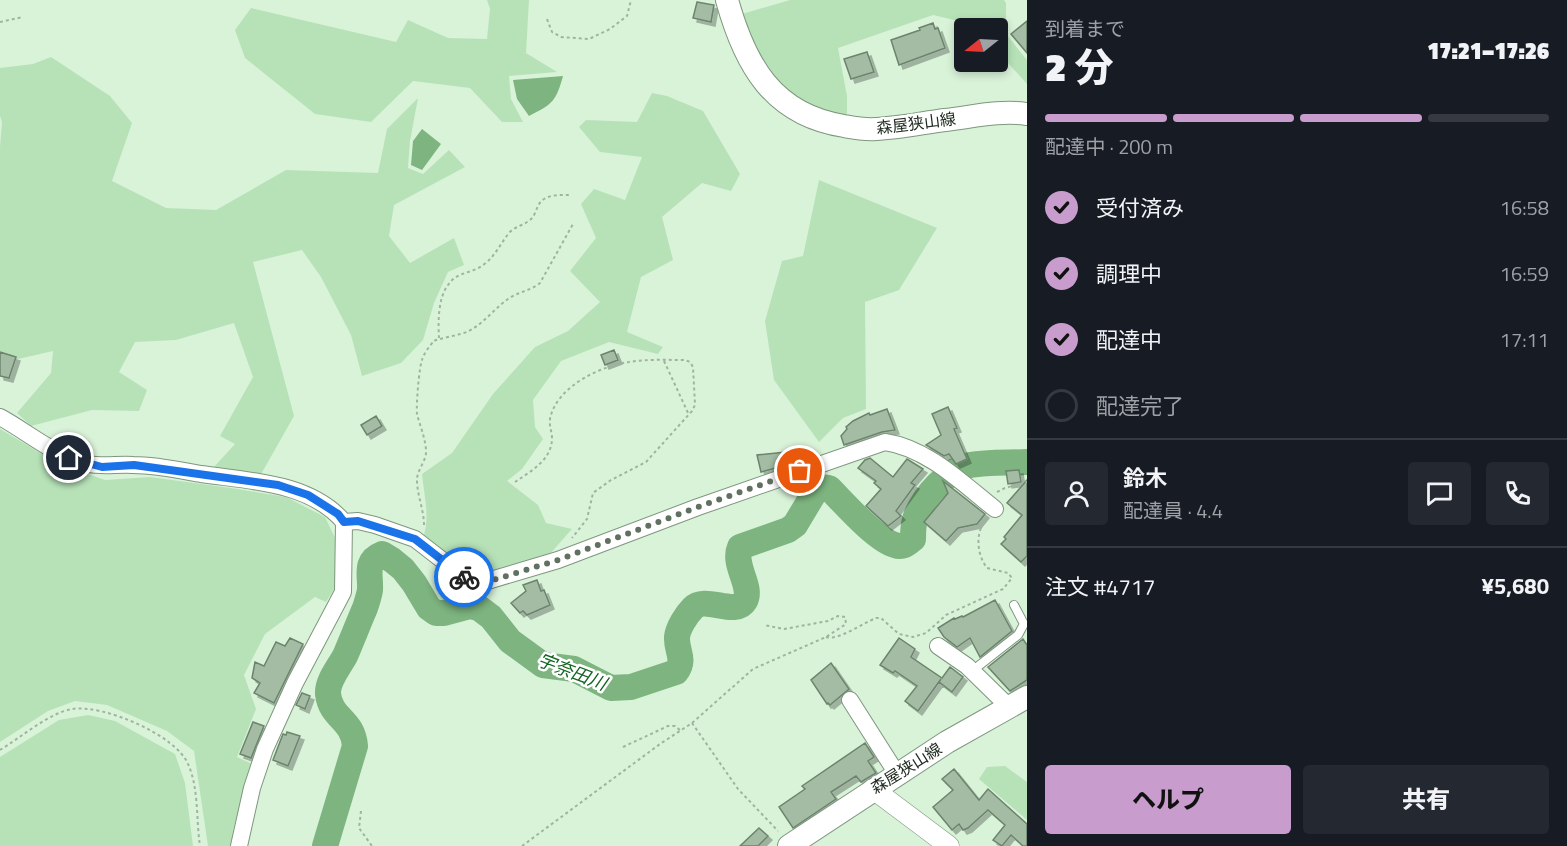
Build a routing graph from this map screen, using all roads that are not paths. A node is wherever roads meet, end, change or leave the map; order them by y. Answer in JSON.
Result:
{"nodes":[{"id":1,"x":727,"y":0,"type":"edge"},
{"id":2,"x":1027,"y":114,"type":"edge"},
{"id":3,"x":0,"y":417,"type":"edge"},
{"id":4,"x":991,"y":506,"type":"road end"},
{"id":5,"x":344,"y":522,"type":"junction"},
{"id":6,"x":1014,"y":605,"type":"dead end"},
{"id":7,"x":938,"y":646,"type":"dead end"},
{"id":8,"x":972,"y":670,"type":"junction"},
{"id":9,"x":850,"y":700,"type":"dead end"},
{"id":10,"x":1018,"y":702,"type":"edge"},
{"id":11,"x":897,"y":774,"type":"junction"},
{"id":12,"x":873,"y":789,"type":"junction"},
{"id":13,"x":791,"y":844,"type":"edge"},
{"id":14,"x":239,"y":846,"type":"edge"},
{"id":15,"x":948,"y":846,"type":"edge"}],
"edges":[{"from":1,"to":2,"type":"main road","name":"森屋狭山線"},
{"from":3,"to":5,"type":"street"},
{"from":4,"to":5,"type":"street"},
{"from":5,"to":14,"type":"street"},
{"from":6,"to":8,"type":"lane"},
{"from":7,"to":8,"type":"street"},
{"from":8,"to":10,"type":"street"},
{"from":9,"to":11,"type":"street"},
{"from":10,"to":11,"type":"main road","name":"森屋狭山線"},
{"from":11,"to":12,"type":"main road","name":"森屋狭山線"},
{"from":12,"to":13,"type":"main road","name":"森屋狭山線"},
{"from":12,"to":15,"type":"street"}]}
